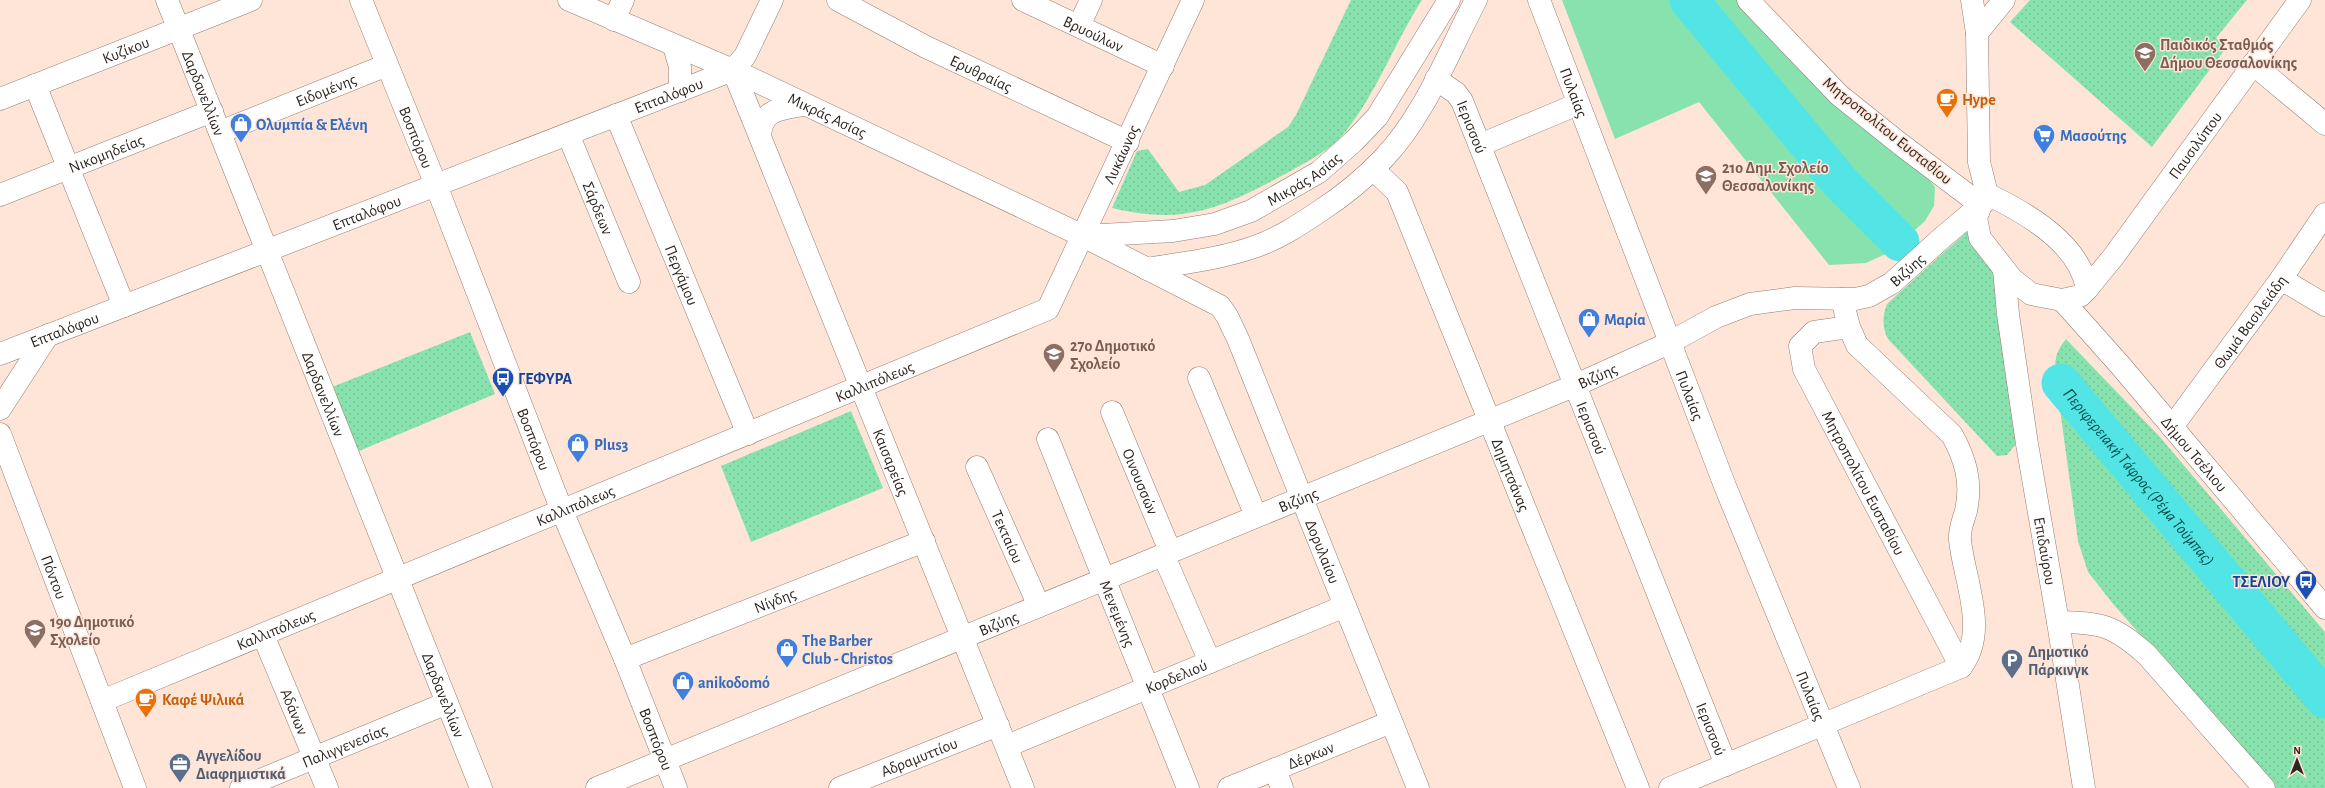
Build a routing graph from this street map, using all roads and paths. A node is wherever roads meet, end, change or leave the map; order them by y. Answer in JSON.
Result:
{"nodes":[{"id":1,"x":167,"y":0,"type":"edge"},
{"id":2,"x":251,"y":0,"type":"edge"},
{"id":3,"x":361,"y":0,"type":"edge"},
{"id":4,"x":569,"y":0,"type":"edge"},
{"id":5,"x":622,"y":0,"type":"edge"},
{"id":6,"x":772,"y":0,"type":"edge"},
{"id":7,"x":838,"y":0,"type":"edge"},
{"id":8,"x":1023,"y":0,"type":"edge"},
{"id":9,"x":1091,"y":0,"type":"edge"},
{"id":10,"x":1193,"y":0,"type":"edge"},
{"id":11,"x":1449,"y":0,"type":"edge"},
{"id":12,"x":1476,"y":0,"type":"edge"},
{"id":13,"x":1539,"y":0,"type":"edge"},
{"id":14,"x":1748,"y":0,"type":"edge"},
{"id":15,"x":1972,"y":0,"type":"edge"},
{"id":16,"x":2004,"y":0,"type":"edge"},
{"id":17,"x":2300,"y":0,"type":"edge"},
{"id":18,"x":614,"y":20,"type":"junction"},
{"id":19,"x":1079,"y":26,"type":"junction"},
{"id":20,"x":179,"y":28,"type":"junction"},
{"id":21,"x":1977,"y":32,"type":"junction"},
{"id":22,"x":674,"y":46,"type":"junction"},
{"id":23,"x":2253,"y":64,"type":"junction"},
{"id":24,"x":387,"y":65,"type":"junction"},
{"id":25,"x":1164,"y":66,"type":"junction"},
{"id":26,"x":733,"y":70,"type":"junction"},
{"id":27,"x":1436,"y":79,"type":"junction"},
{"id":28,"x":35,"y":85,"type":"junction"},
{"id":29,"x":680,"y":91,"type":"junction"},
{"id":30,"x":0,"y":99,"type":"edge"},
{"id":31,"x":1578,"y":104,"type":"junction"},
{"id":32,"x":803,"y":105,"type":"junction"},
{"id":33,"x":212,"y":111,"type":"junction"},
{"id":34,"x":616,"y":116,"type":"junction"},
{"id":35,"x":2325,"y":124,"type":"edge"},
{"id":36,"x":220,"y":132,"type":"junction"},
{"id":37,"x":568,"y":134,"type":"junction"},
{"id":38,"x":760,"y":136,"type":"junction"},
{"id":39,"x":1128,"y":142,"type":"junction"},
{"id":40,"x":1480,"y":145,"type":"junction"},
{"id":41,"x":68,"y":168,"type":"junction"},
{"id":42,"x":1373,"y":169,"type":"junction"},
{"id":43,"x":436,"y":185,"type":"junction"},
{"id":44,"x":0,"y":195,"type":"edge"},
{"id":45,"x":1985,"y":202,"type":"junction"},
{"id":46,"x":2325,"y":214,"type":"edge"},
{"id":47,"x":1083,"y":236,"type":"junction"},
{"id":48,"x":267,"y":251,"type":"junction"},
{"id":49,"x":1147,"y":268,"type":"junction"},
{"id":50,"x":2004,"y":268,"type":"junction"},
{"id":51,"x":2281,"y":279,"type":"junction"},
{"id":52,"x":629,"y":282,"type":"dead end"},
{"id":53,"x":2087,"y":289,"type":"junction"},
{"id":54,"x":2028,"y":292,"type":"junction"},
{"id":55,"x":1842,"y":299,"type":"junction"},
{"id":56,"x":2062,"y":300,"type":"junction"},
{"id":57,"x":2325,"y":305,"type":"edge"},
{"id":58,"x":124,"y":306,"type":"junction"},
{"id":59,"x":1048,"y":309,"type":"joint"},
{"id":60,"x":2008,"y":314,"type":"junction"},
{"id":61,"x":1228,"y":316,"type":"joint"},
{"id":62,"x":1849,"y":327,"type":"junction"},
{"id":63,"x":48,"y":335,"type":"junction"},
{"id":64,"x":1669,"y":343,"type":"junction"},
{"id":65,"x":0,"y":354,"type":"edge"},
{"id":66,"x":1199,"y":378,"type":"dead end"},
{"id":67,"x":1576,"y":385,"type":"junction"},
{"id":68,"x":861,"y":386,"type":"junction"},
{"id":69,"x":0,"y":409,"type":"edge"},
{"id":70,"x":1112,"y":412,"type":"dead end"},
{"id":71,"x":1489,"y":421,"type":"junction"},
{"id":72,"x":2172,"y":427,"type":"junction"},
{"id":73,"x":0,"y":434,"type":"edge"},
{"id":74,"x":748,"y":434,"type":"junction"},
{"id":75,"x":1048,"y":439,"type":"dead end"},
{"id":76,"x":6,"y":467,"type":"edge"},
{"id":77,"x":978,"y":467,"type":"dead end"},
{"id":78,"x":1301,"y":497,"type":"junction"},
{"id":79,"x":562,"y":511,"type":"junction"},
{"id":80,"x":1256,"y":516,"type":"junction"},
{"id":81,"x":924,"y":541,"type":"junction"},
{"id":82,"x":1166,"y":552,"type":"junction"},
{"id":83,"x":398,"y":579,"type":"junction"},
{"id":84,"x":1104,"y":579,"type":"junction"},
{"id":85,"x":1039,"y":606,"type":"junction"},
{"id":86,"x":1345,"y":606,"type":"junction"},
{"id":87,"x":2325,"y":608,"type":"edge"},
{"id":88,"x":2058,"y":622,"type":"junction"},
{"id":89,"x":263,"y":635,"type":"junction"},
{"id":90,"x":963,"y":638,"type":"junction"},
{"id":91,"x":625,"y":659,"type":"junction"},
{"id":92,"x":1210,"y":662,"type":"junction"},
{"id":93,"x":1961,"y":667,"type":"junction"},
{"id":94,"x":1149,"y":688,"type":"junction"},
{"id":95,"x":102,"y":702,"type":"junction"},
{"id":96,"x":447,"y":703,"type":"junction"},
{"id":97,"x":1392,"y":722,"type":"junction"},
{"id":98,"x":1822,"y":724,"type":"junction"},
{"id":99,"x":998,"y":725,"type":"junction"},
{"id":100,"x":1007,"y":746,"type":"junction"},
{"id":101,"x":314,"y":757,"type":"junction"},
{"id":102,"x":664,"y":761,"type":"junction"},
{"id":103,"x":1726,"y":765,"type":"junction"},
{"id":104,"x":1279,"y":779,"type":"edge"},
{"id":105,"x":135,"y":788,"type":"edge"},
{"id":106,"x":241,"y":788,"type":"edge"},
{"id":107,"x":327,"y":788,"type":"edge"},
{"id":108,"x":481,"y":788,"type":"edge"},
{"id":109,"x":597,"y":788,"type":"edge"},
{"id":110,"x":676,"y":788,"type":"edge"},
{"id":111,"x":840,"y":788,"type":"edge"},
{"id":112,"x":1023,"y":788,"type":"edge"},
{"id":113,"x":1188,"y":788,"type":"edge"},
{"id":114,"x":1229,"y":788,"type":"edge"},
{"id":115,"x":1418,"y":788,"type":"edge"},
{"id":116,"x":1638,"y":788,"type":"edge"},
{"id":117,"x":1670,"y":788,"type":"edge"},
{"id":118,"x":1849,"y":788,"type":"edge"},
{"id":119,"x":2084,"y":788,"type":"edge"},
{"id":120,"x":2264,"y":788,"type":"edge"}],
"edges":[{"from":1,"to":20,"type":"street","name":"Δαρδανελλίων"},
{"from":2,"to":20,"type":"street","name":"Κυζίκου"},
{"from":3,"to":24,"type":"street","name":"Βοσπόρου"},
{"from":4,"to":18,"type":"street","name":"Μικράς Ασίας"},
{"from":5,"to":18,"type":"street"},
{"from":6,"to":26,"type":"street"},
{"from":7,"to":39,"type":"street","name":"Ερυθραίας"},
{"from":8,"to":19,"type":"street","name":"Βρυούλων"},
{"from":9,"to":19,"type":"street"},
{"from":10,"to":25,"type":"street","name":"Λυκάωνος"},
{"from":11,"to":47,"type":"street","name":"Μικράς Ασίας"},
{"from":12,"to":27,"type":"street"},
{"from":13,"to":31,"type":"street","name":"Πυλαίας"},
{"from":14,"to":45,"type":"street","name":"Μητροπολίτου Ευσταθίου"},
{"from":15,"to":21,"type":"street"},
{"from":16,"to":21,"type":"street"},
{"from":17,"to":23,"type":"street","name":"Παυσιλύπου"},
{"from":18,"to":22,"type":"street","name":"Μικράς Ασίας"},
{"from":19,"to":25,"type":"street","name":"Βρυούλων"},
{"from":20,"to":28,"type":"street","name":"Κυζίκου"},
{"from":20,"to":33,"type":"street","name":"Δαρδανελλίων"},
{"from":21,"to":45,"type":"street"},
{"from":22,"to":26,"type":"street","name":"Μικράς Ασίας"},
{"from":22,"to":29,"type":"street"},
{"from":23,"to":35,"type":"street"},
{"from":23,"to":53,"type":"street","name":"Παυσιλύπου"},
{"from":24,"to":36,"type":"street","name":"Ειδομένης"},
{"from":24,"to":43,"type":"street","name":"Βοσπόρου"},
{"from":25,"to":39,"type":"street","name":"Λυκάωνος"},
{"from":26,"to":29,"type":"street","name":"Επταλόφου"},
{"from":26,"to":32,"type":"street","name":"Μικράς Ασίας"},
{"from":26,"to":38,"type":"street","name":"Καισαρείας"},
{"from":27,"to":40,"type":"street","name":"Ιερισσού"},
{"from":27,"to":42,"type":"street"},
{"from":28,"to":30,"type":"street","name":"Κυζίκου"},
{"from":28,"to":41,"type":"street"},
{"from":29,"to":34,"type":"street","name":"Επταλόφου"},
{"from":31,"to":40,"type":"street"},
{"from":31,"to":64,"type":"street","name":"Πυλαίας"},
{"from":32,"to":38,"type":"street"},
{"from":32,"to":47,"type":"street","name":"Μικράς Ασίας"},
{"from":33,"to":36,"type":"street","name":"Δαρδανελλίων"},
{"from":33,"to":41,"type":"street","name":"Νικομηδείας"},
{"from":34,"to":37,"type":"street","name":"Επταλόφου"},
{"from":34,"to":74,"type":"street","name":"Περγάμου"},
{"from":36,"to":48,"type":"street","name":"Δαρδανελλίων"},
{"from":37,"to":43,"type":"street","name":"Επταλόφου"},
{"from":37,"to":52,"type":"street","name":"Σάρδεων"},
{"from":38,"to":68,"type":"street","name":"Καισαρείας"},
{"from":39,"to":47,"type":"street","name":"Λυκάωνος"},
{"from":40,"to":67,"type":"street","name":"Ιερισσού"},
{"from":41,"to":44,"type":"street","name":"Νικομηδείας"},
{"from":41,"to":58,"type":"street"},
{"from":42,"to":49,"type":"street"},
{"from":42,"to":71,"type":"street","name":"Δημητσάνας"},
{"from":43,"to":48,"type":"street","name":"Επταλόφου"},
{"from":43,"to":79,"type":"street","name":"Βοσπόρου"},
{"from":45,"to":50,"type":"street"},
{"from":45,"to":53,"type":"street","name":"Μητροπολίτου Ευσταθίου"},
{"from":45,"to":55,"type":"street","name":"Βιζύης"},
{"from":46,"to":51,"type":"street","name":"Θωμά Βασιλειάδη"},
{"from":47,"to":49,"type":"street","name":"Μικράς Ασίας"},
{"from":47,"to":59,"type":"street","name":"Λυκάωνος"},
{"from":48,"to":58,"type":"street","name":"Επταλόφου"},
{"from":48,"to":83,"type":"street","name":"Δαρδανελλίων"},
{"from":49,"to":61,"type":"street","name":"Μικράς Ασίας"},
{"from":50,"to":54,"type":"street"},
{"from":50,"to":60,"type":"street","name":"Επιδαύρου"},
{"from":51,"to":57,"type":"street"},
{"from":51,"to":72,"type":"street","name":"Θωμά Βασιλειάδη"},
{"from":53,"to":56,"type":"street"},
{"from":54,"to":56,"type":"street"},
{"from":54,"to":60,"type":"street"},
{"from":55,"to":62,"type":"street"},
{"from":55,"to":64,"type":"street","name":"Βιζύης"},
{"from":56,"to":72,"type":"street","name":"Δήμου Τσέλιου"},
{"from":58,"to":63,"type":"street","name":"Επταλόφου"},
{"from":59,"to":68,"type":"street","name":"Καλλιπόλεως"},
{"from":60,"to":88,"type":"street","name":"Επιδαύρου"},
{"from":61,"to":78,"type":"street","name":"Δορυλαίου"},
{"from":62,"to":93,"type":"street"},
{"from":62,"to":93,"type":"street","name":"Μητροπολίτου Ευσταθίου"},
{"from":63,"to":65,"type":"street","name":"Επταλόφου"},
{"from":63,"to":69,"type":"street"},
{"from":64,"to":67,"type":"street","name":"Βιζύης"},
{"from":64,"to":98,"type":"street","name":"Πυλαίας"},
{"from":66,"to":80,"type":"street"},
{"from":67,"to":71,"type":"street","name":"Βιζύης"},
{"from":67,"to":103,"type":"street","name":"Ιερισσού"},
{"from":68,"to":74,"type":"street","name":"Καλλιπόλεως"},
{"from":68,"to":81,"type":"street","name":"Καισαρείας"},
{"from":70,"to":82,"type":"street","name":"Οινουσσών"},
{"from":71,"to":78,"type":"street","name":"Βιζύης"},
{"from":71,"to":116,"type":"street","name":"Δημητσάνας"},
{"from":72,"to":87,"type":"street","name":"Δήμου Τσέλιου"},
{"from":73,"to":76,"type":"street","name":"Πόντου"},
{"from":74,"to":79,"type":"street","name":"Καλλιπόλεως"},
{"from":75,"to":84,"type":"street","name":"Μενεμένης"},
{"from":76,"to":95,"type":"street","name":"Πόντου"},
{"from":77,"to":85,"type":"street","name":"Τεκταίου"},
{"from":78,"to":80,"type":"street","name":"Βιζύης"},
{"from":78,"to":86,"type":"street","name":"Δορυλαίου"},
{"from":79,"to":83,"type":"street","name":"Καλλιπόλεως"},
{"from":79,"to":91,"type":"street","name":"Βοσπόρου"},
{"from":80,"to":82,"type":"street","name":"Βιζύης"},
{"from":81,"to":90,"type":"street","name":"Καισαρείας"},
{"from":81,"to":91,"type":"street","name":"Νίγδης"},
{"from":82,"to":84,"type":"street","name":"Βιζύης"},
{"from":82,"to":92,"type":"street","name":"Οινουσσών"},
{"from":83,"to":89,"type":"street","name":"Καλλιπόλεως"},
{"from":83,"to":96,"type":"street","name":"Δαρδανελλίων"},
{"from":84,"to":85,"type":"street","name":"Βιζύης"},
{"from":84,"to":94,"type":"street","name":"Μενεμένης"},
{"from":85,"to":90,"type":"street","name":"Βιζύης"},
{"from":86,"to":92,"type":"street","name":"Κορδελιού"},
{"from":86,"to":97,"type":"street","name":"Δορυλαίου"},
{"from":88,"to":119,"type":"street","name":"Επιδαύρου"},
{"from":88,"to":120,"type":"street"},
{"from":89,"to":95,"type":"street","name":"Καλλιπόλεως"},
{"from":89,"to":101,"type":"street","name":"Αδάνων"},
{"from":90,"to":99,"type":"street","name":"Καισαρείας"},
{"from":90,"to":102,"type":"street","name":"Βιζύης"},
{"from":91,"to":102,"type":"street","name":"Βοσπόρου"},
{"from":92,"to":94,"type":"street","name":"Κορδελιού"},
{"from":93,"to":98,"type":"street"},
{"from":94,"to":100,"type":"street","name":"Κορδελιού"},
{"from":94,"to":113,"type":"street","name":"Μενεμένης"},
{"from":95,"to":105,"type":"street","name":"Πόντου"},
{"from":96,"to":101,"type":"street","name":"Παλιγγενεσίας"},
{"from":96,"to":108,"type":"street","name":"Δαρδανελλίων"},
{"from":97,"to":104,"type":"street","name":"Δέρκων"},
{"from":97,"to":115,"type":"street","name":"Δορυλαίου"},
{"from":98,"to":103,"type":"street"},
{"from":98,"to":118,"type":"street","name":"Πυλαίας"},
{"from":99,"to":100,"type":"street","name":"Καισαρείας"},
{"from":99,"to":111,"type":"street","name":"Αδραμυττίου"},
{"from":100,"to":112,"type":"street","name":"Καισαρείας"},
{"from":101,"to":106,"type":"street","name":"Παλιγγενεσίας"},
{"from":101,"to":107,"type":"street","name":"Αδάνων"},
{"from":102,"to":109,"type":"street","name":"Βιζύης"},
{"from":102,"to":110,"type":"street","name":"Βοσπόρου"},
{"from":103,"to":117,"type":"street"},
{"from":104,"to":114,"type":"street","name":"Δέρκων"}]}
